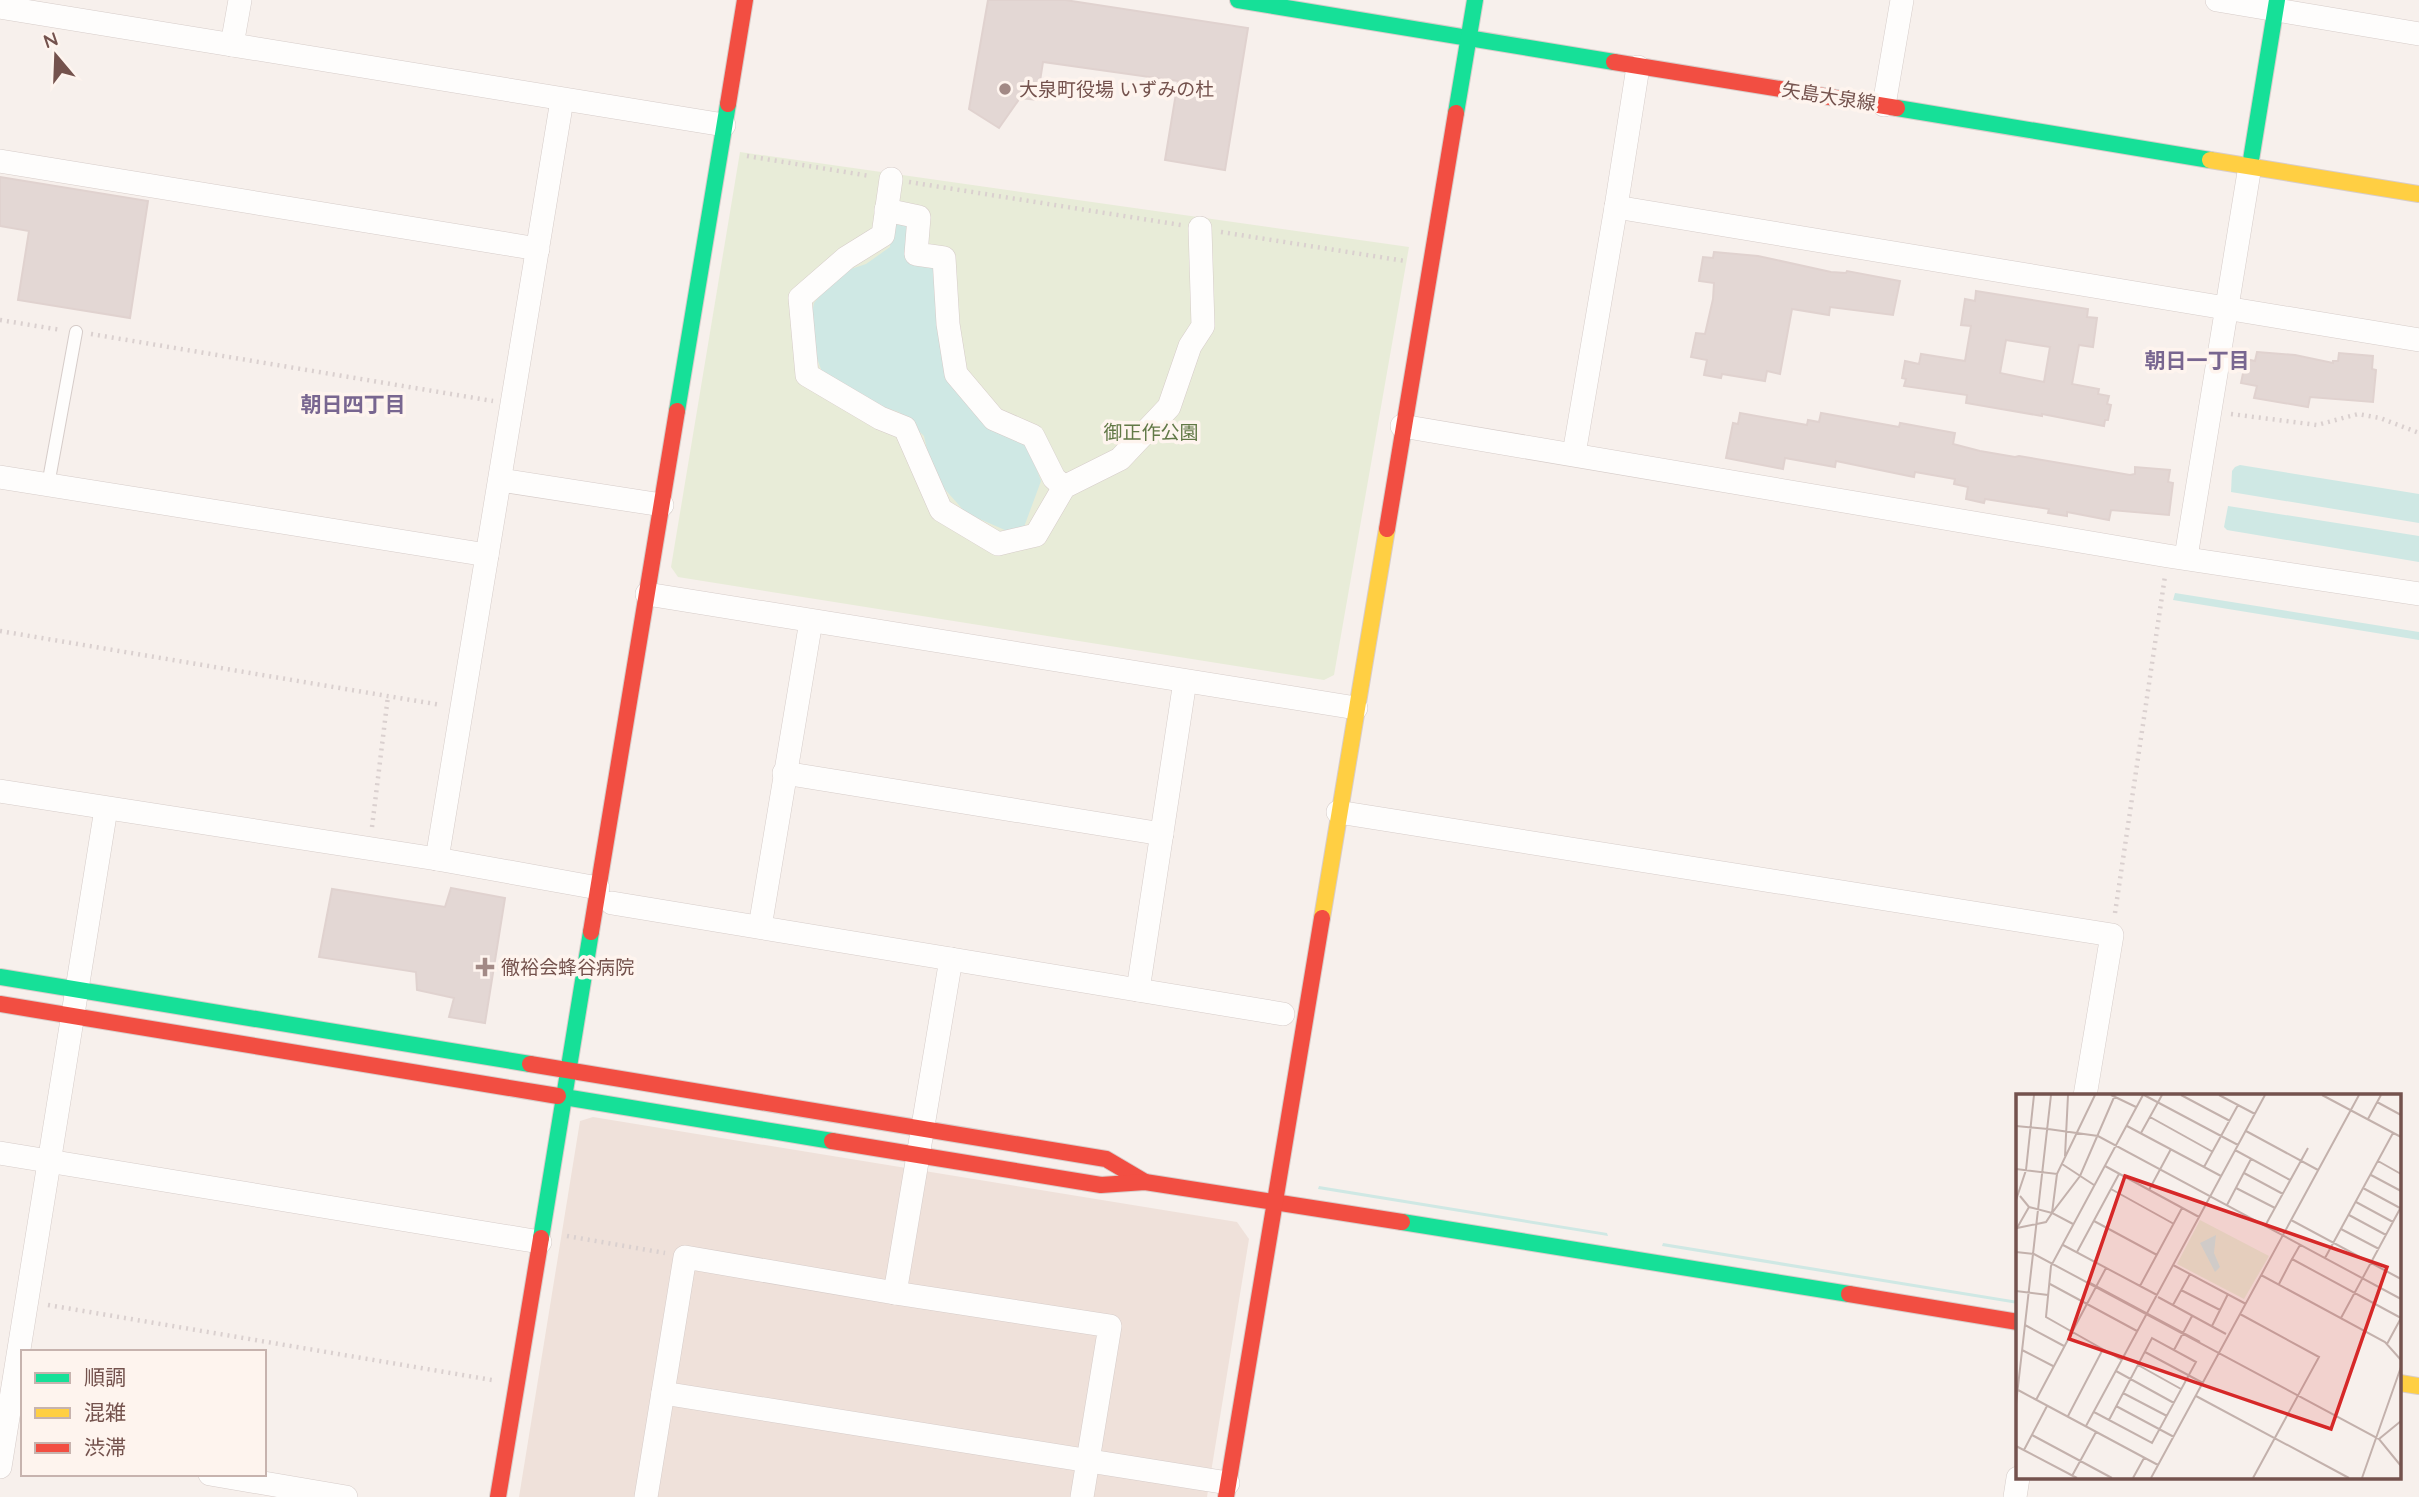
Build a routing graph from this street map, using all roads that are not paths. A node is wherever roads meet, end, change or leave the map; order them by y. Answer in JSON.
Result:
{"nodes":[{"id":1,"x":240,"y":0,"type":"edge"},
{"id":2,"x":744,"y":0,"type":"edge"},
{"id":3,"x":1238,"y":0,"type":"edge"},
{"id":4,"x":1475,"y":0,"type":"edge"},
{"id":5,"x":1902,"y":0,"type":"edge"},
{"id":6,"x":2217,"y":0,"type":"edge"},
{"id":7,"x":1299,"y":5,"type":"edge"},
{"id":8,"x":2276,"y":5,"type":"edge"},
{"id":9,"x":0,"y":6,"type":"edge"},
{"id":10,"x":2419,"y":34,"type":"edge"},
{"id":11,"x":1469,"y":38,"type":"junction"},
{"id":12,"x":232,"y":45,"type":"junction"},
{"id":13,"x":1639,"y":67,"type":"junction"},
{"id":14,"x":562,"y":100,"type":"junction"},
{"id":15,"x":1884,"y":105,"type":"junction"},
{"id":16,"x":724,"y":125,"type":"junction"},
{"id":17,"x":0,"y":161,"type":"edge"},
{"id":18,"x":2250,"y":166,"type":"junction"},
{"id":19,"x":891,"y":179,"type":"road end"},
{"id":20,"x":2419,"y":194,"type":"edge"},
{"id":21,"x":1616,"y":208,"type":"junction"},
{"id":22,"x":886,"y":210,"type":"junction"},
{"id":23,"x":1200,"y":228,"type":"road end"},
{"id":24,"x":538,"y":249,"type":"junction"},
{"id":25,"x":2225,"y":309,"type":"junction"},
{"id":26,"x":75,"y":332,"type":"road end"},
{"id":27,"x":2419,"y":340,"type":"edge"},
{"id":28,"x":1402,"y":426,"type":"junction"},
{"id":29,"x":1574,"y":454,"type":"junction"},
{"id":30,"x":0,"y":477,"type":"edge"},
{"id":31,"x":500,"y":480,"type":"junction"},
{"id":32,"x":48,"y":485,"type":"junction"},
{"id":33,"x":1064,"y":487,"type":"junction"},
{"id":34,"x":662,"y":505,"type":"junction"},
{"id":35,"x":487,"y":555,"type":"junction"},
{"id":36,"x":2177,"y":557,"type":"junction"},
{"id":37,"x":647,"y":594,"type":"junction"},
{"id":38,"x":2419,"y":594,"type":"edge"},
{"id":39,"x":811,"y":621,"type":"junction"},
{"id":40,"x":1185,"y":681,"type":"junction"},
{"id":41,"x":1356,"y":708,"type":"junction"},
{"id":42,"x":785,"y":774,"type":"junction"},
{"id":43,"x":0,"y":791,"type":"edge"},
{"id":44,"x":106,"y":808,"type":"junction"},
{"id":45,"x":1338,"y":812,"type":"junction"},
{"id":46,"x":1162,"y":834,"type":"junction"},
{"id":47,"x":437,"y":859,"type":"junction"},
{"id":48,"x":605,"y":896,"type":"junction"},
{"id":49,"x":760,"y":928,"type":"junction"},
{"id":50,"x":951,"y":959,"type":"junction"},
{"id":51,"x":0,"y":977,"type":"edge"},
{"id":52,"x":76,"y":989,"type":"junction"},
{"id":53,"x":1138,"y":990,"type":"junction"},
{"id":54,"x":0,"y":1003,"type":"edge"},
{"id":55,"x":1283,"y":1014,"type":"dead end"},
{"id":56,"x":71,"y":1016,"type":"junction"},
{"id":57,"x":568,"y":1069,"type":"junction"},
{"id":58,"x":2085,"y":1094,"type":"edge"},
{"id":59,"x":564,"y":1096,"type":"junction"},
{"id":60,"x":923,"y":1127,"type":"junction"},
{"id":61,"x":0,"y":1153,"type":"edge"},
{"id":62,"x":918,"y":1154,"type":"junction"},
{"id":63,"x":50,"y":1161,"type":"junction"},
{"id":64,"x":1145,"y":1182,"type":"junction"},
{"id":65,"x":1275,"y":1201,"type":"junction"},
{"id":66,"x":541,"y":1237,"type":"junction"},
{"id":67,"x":895,"y":1293,"type":"junction"},
{"id":68,"x":2016,"y":1322,"type":"edge"},
{"id":69,"x":663,"y":1393,"type":"junction"},
{"id":70,"x":9,"y":1440,"type":"edge"},
{"id":71,"x":1088,"y":1462,"type":"junction"},
{"id":72,"x":0,"y":1467,"type":"edge"},
{"id":73,"x":220,"y":1476,"type":"edge"},
{"id":74,"x":1227,"y":1490,"type":"edge"},
{"id":75,"x":305,"y":1494,"type":"edge"},
{"id":76,"x":346,"y":1497,"type":"edge"},
{"id":77,"x":498,"y":1497,"type":"edge"},
{"id":78,"x":646,"y":1497,"type":"edge"},
{"id":79,"x":1082,"y":1497,"type":"edge"}],
"edges":[{"from":1,"to":12,"type":"street"},
{"from":2,"to":16,"type":"street"},
{"from":3,"to":7,"type":"street","name":"矢島大泉線"},
{"from":4,"to":11,"type":"street"},
{"from":5,"to":15,"type":"street"},
{"from":6,"to":8,"type":"street"},
{"from":7,"to":11,"type":"street","name":"矢島大泉線"},
{"from":8,"to":10,"type":"street"},
{"from":8,"to":18,"type":"street"},
{"from":9,"to":12,"type":"street"},
{"from":11,"to":13,"type":"street","name":"矢島大泉線"},
{"from":11,"to":28,"type":"street"},
{"from":12,"to":14,"type":"street"},
{"from":13,"to":15,"type":"street","name":"矢島大泉線"},
{"from":13,"to":21,"type":"street"},
{"from":14,"to":16,"type":"street"},
{"from":14,"to":24,"type":"street"},
{"from":15,"to":18,"type":"street","name":"矢島大泉線"},
{"from":16,"to":34,"type":"street"},
{"from":17,"to":24,"type":"street"},
{"from":18,"to":20,"type":"street","name":"矢島大泉線"},
{"from":18,"to":25,"type":"street"},
{"from":19,"to":22,"type":"street"},
{"from":21,"to":25,"type":"street"},
{"from":21,"to":29,"type":"street"},
{"from":22,"to":33,"type":"street"},
{"from":22,"to":33,"type":"street"},
{"from":23,"to":33,"type":"street"},
{"from":24,"to":31,"type":"street"},
{"from":25,"to":27,"type":"street"},
{"from":25,"to":36,"type":"street"},
{"from":26,"to":32,"type":"lane"},
{"from":28,"to":29,"type":"street"},
{"from":28,"to":41,"type":"street"},
{"from":29,"to":36,"type":"street"},
{"from":30,"to":32,"type":"street"},
{"from":31,"to":34,"type":"street"},
{"from":31,"to":35,"type":"street"},
{"from":32,"to":35,"type":"street"},
{"from":34,"to":37,"type":"street"},
{"from":35,"to":47,"type":"street"},
{"from":36,"to":38,"type":"street"},
{"from":37,"to":39,"type":"street"},
{"from":37,"to":48,"type":"street"},
{"from":39,"to":40,"type":"street"},
{"from":39,"to":42,"type":"street"},
{"from":40,"to":41,"type":"street"},
{"from":40,"to":46,"type":"street"},
{"from":41,"to":45,"type":"street"},
{"from":42,"to":46,"type":"street"},
{"from":42,"to":49,"type":"street"},
{"from":43,"to":44,"type":"street"},
{"from":44,"to":47,"type":"street"},
{"from":44,"to":52,"type":"street"},
{"from":45,"to":58,"type":"street"},
{"from":45,"to":65,"type":"street"},
{"from":46,"to":53,"type":"street"},
{"from":47,"to":48,"type":"street"},
{"from":48,"to":49,"type":"street"},
{"from":48,"to":57,"type":"street"},
{"from":49,"to":50,"type":"street"},
{"from":50,"to":53,"type":"street"},
{"from":50,"to":60,"type":"street"},
{"from":51,"to":52,"type":"street"},
{"from":52,"to":56,"type":"street"},
{"from":52,"to":57,"type":"street"},
{"from":53,"to":55,"type":"street"},
{"from":54,"to":56,"type":"street"},
{"from":56,"to":59,"type":"street"},
{"from":56,"to":63,"type":"street"},
{"from":57,"to":59,"type":"street"},
{"from":57,"to":60,"type":"street"},
{"from":59,"to":62,"type":"street"},
{"from":59,"to":66,"type":"street"},
{"from":60,"to":62,"type":"street"},
{"from":60,"to":64,"type":"street"},
{"from":61,"to":63,"type":"street"},
{"from":62,"to":64,"type":"street"},
{"from":62,"to":67,"type":"street"},
{"from":63,"to":66,"type":"street"},
{"from":63,"to":70,"type":"street"},
{"from":64,"to":65,"type":"street"},
{"from":65,"to":68,"type":"street"},
{"from":65,"to":74,"type":"street"},
{"from":66,"to":77,"type":"street"},
{"from":67,"to":69,"type":"street"},
{"from":67,"to":71,"type":"street"},
{"from":69,"to":71,"type":"street"},
{"from":69,"to":78,"type":"street"},
{"from":70,"to":72,"type":"street"},
{"from":71,"to":74,"type":"street"},
{"from":71,"to":79,"type":"street"},
{"from":73,"to":75,"type":"street"},
{"from":75,"to":76,"type":"street"}]}
